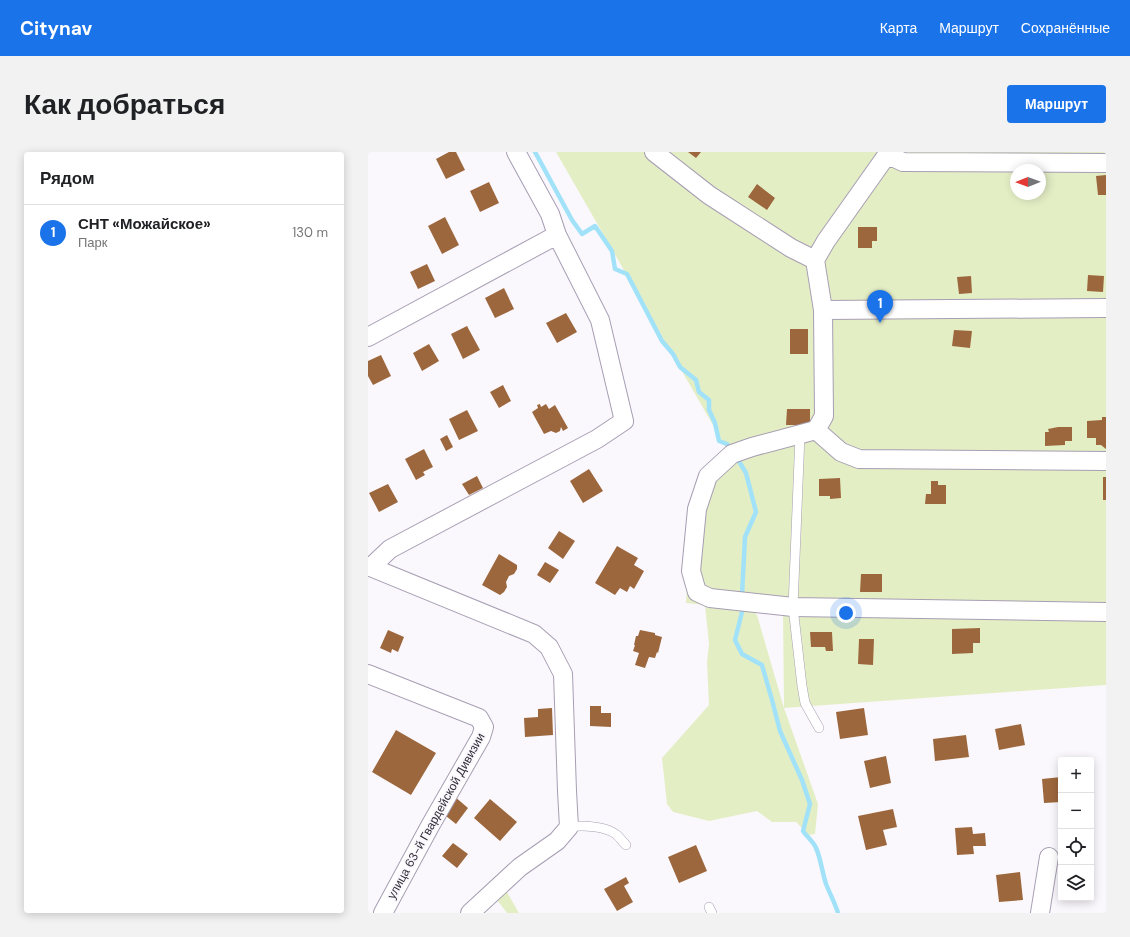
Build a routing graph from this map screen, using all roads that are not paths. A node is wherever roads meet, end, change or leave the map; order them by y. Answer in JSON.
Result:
{"nodes":[{"id":1,"x":516,"y":152,"type":"edge"},
{"id":2,"x":654,"y":152,"type":"edge"},
{"id":3,"x":889,"y":154,"type":"edge"},
{"id":4,"x":1106,"y":163,"type":"edge"},
{"id":5,"x":557,"y":235,"type":"junction"},
{"id":6,"x":815,"y":260,"type":"junction"},
{"id":7,"x":1106,"y":308,"type":"edge"},
{"id":8,"x":823,"y":310,"type":"junction"},
{"id":9,"x":368,"y":337,"type":"edge"},
{"id":10,"x":808,"y":433,"type":"junction"},
{"id":11,"x":1106,"y":461,"type":"edge"},
{"id":12,"x":370,"y":566,"type":"edge"},
{"id":13,"x":793,"y":607,"type":"junction"},
{"id":14,"x":1106,"y":612,"type":"edge"},
{"id":15,"x":368,"y":674,"type":"edge"},
{"id":16,"x":819,"y":728,"type":"dead end"},
{"id":17,"x":569,"y":827,"type":"junction"},
{"id":18,"x":626,"y":845,"type":"dead end"},
{"id":19,"x":1049,"y":857,"type":"dead end"},
{"id":20,"x":383,"y":913,"type":"edge"},
{"id":21,"x":470,"y":913,"type":"edge"},
{"id":22,"x":1040,"y":913,"type":"edge"}],
"edges":[{"from":1,"to":5,"type":"street"},
{"from":2,"to":6,"type":"street"},
{"from":3,"to":4,"type":"street"},
{"from":3,"to":6,"type":"street"},
{"from":5,"to":9,"type":"street"},
{"from":5,"to":12,"type":"street"},
{"from":6,"to":8,"type":"street"},
{"from":7,"to":8,"type":"street"},
{"from":8,"to":10,"type":"street"},
{"from":10,"to":11,"type":"street"},
{"from":10,"to":13,"type":"lane"},
{"from":10,"to":13,"type":"street"},
{"from":12,"to":17,"type":"street"},
{"from":13,"to":14,"type":"street"},
{"from":13,"to":16,"type":"lane"},
{"from":15,"to":20,"type":"street","name":"улица 63-й Гвардейской Дивизии"},
{"from":17,"to":18,"type":"lane"},
{"from":17,"to":21,"type":"street"},
{"from":19,"to":22,"type":"street"}]}
